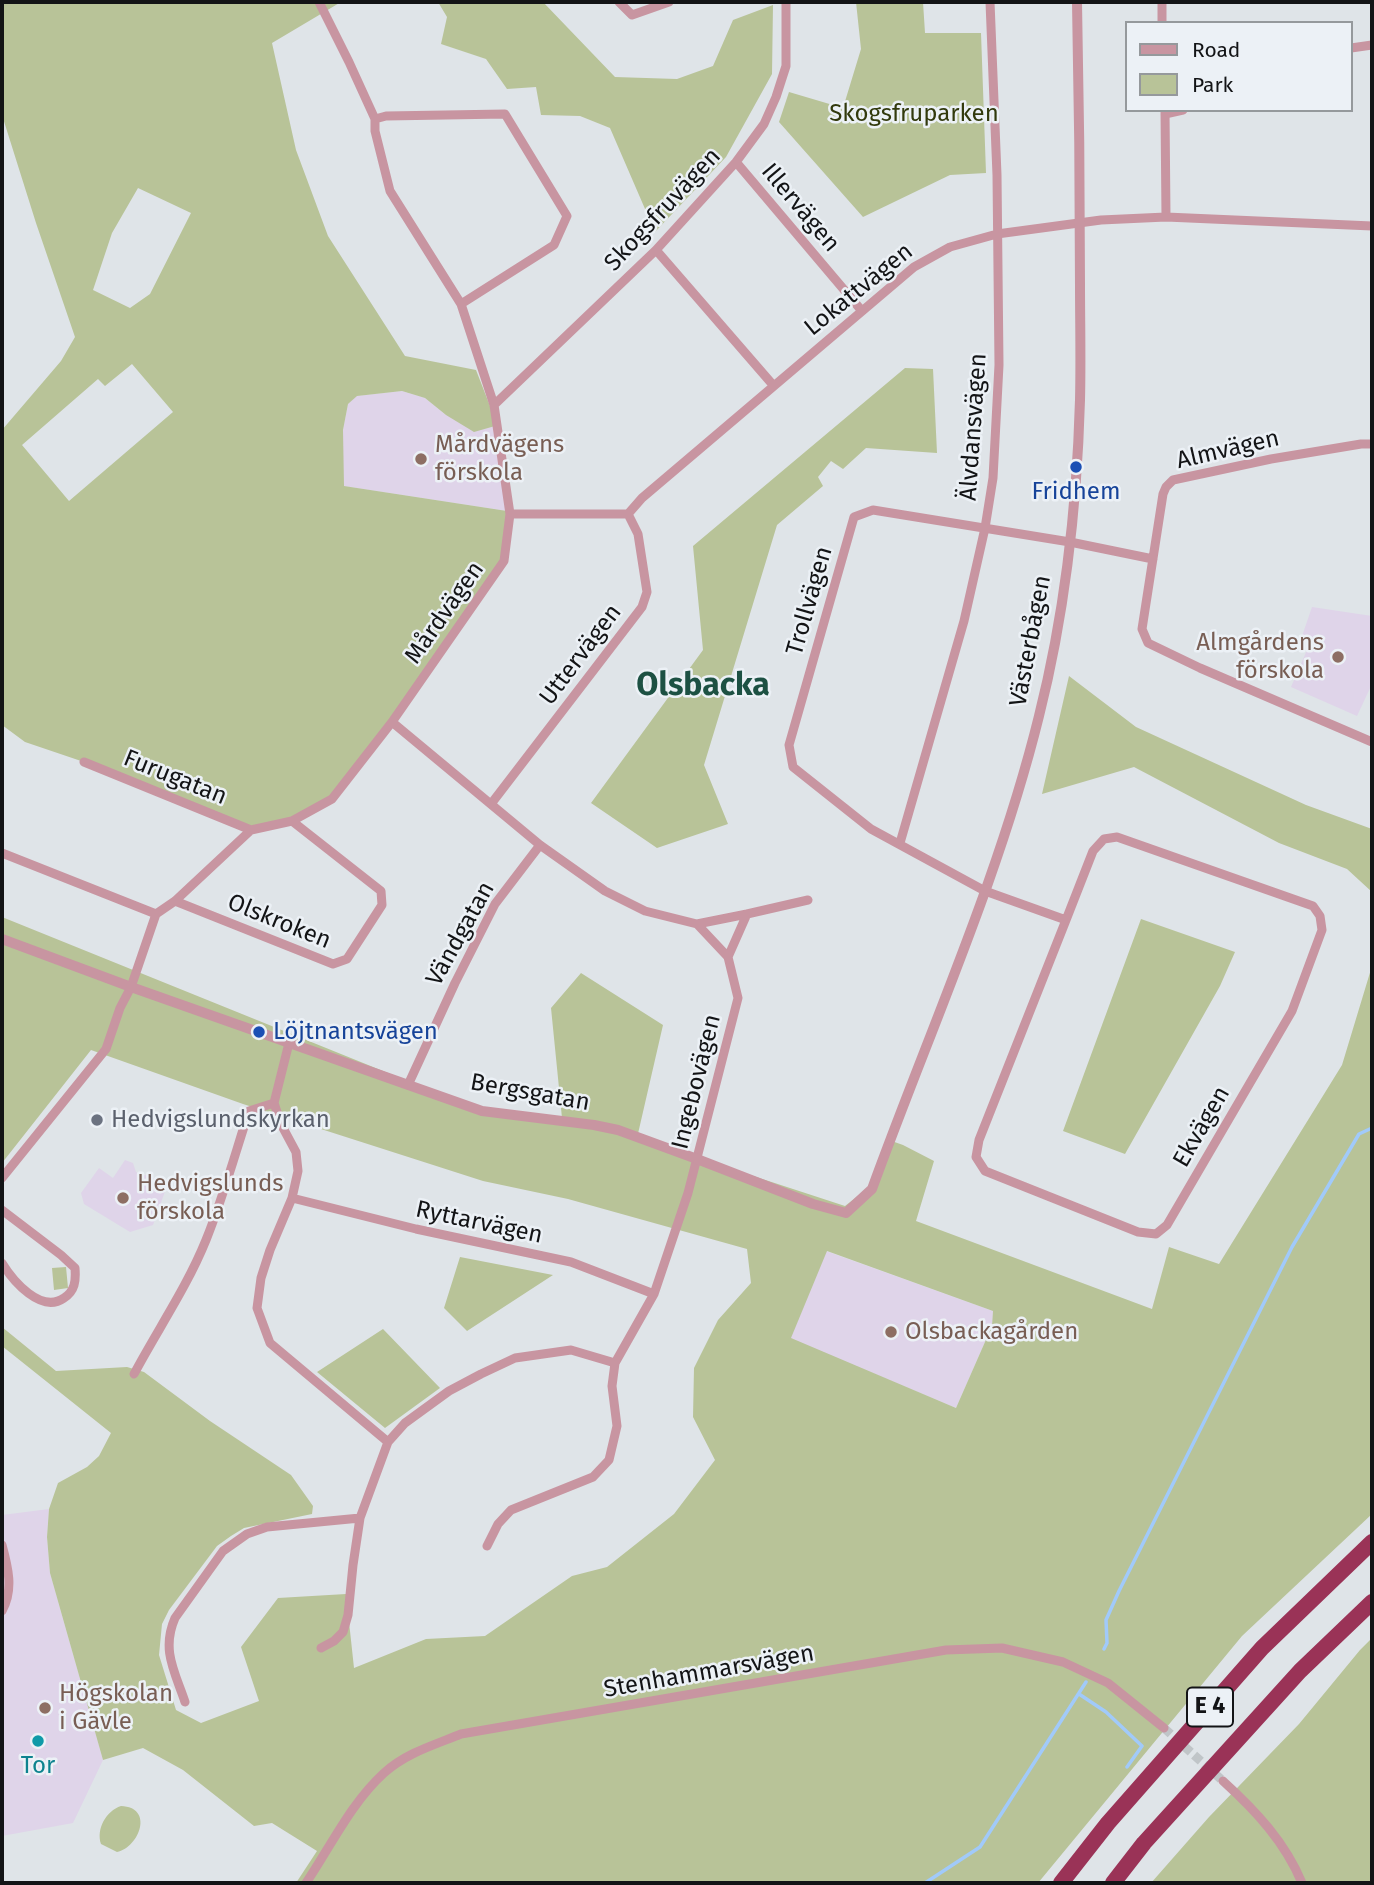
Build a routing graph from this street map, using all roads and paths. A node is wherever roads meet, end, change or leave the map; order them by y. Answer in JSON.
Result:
{"nodes":[{"id":1,"x":319,"y":2,"type":"edge"},
{"id":2,"x":618,"y":2,"type":"edge"},
{"id":3,"x":669,"y":2,"type":"edge"},
{"id":4,"x":786,"y":2,"type":"edge"},
{"id":5,"x":990,"y":2,"type":"edge"},
{"id":6,"x":1077,"y":2,"type":"edge"},
{"id":7,"x":1162,"y":2,"type":"edge"},
{"id":8,"x":1162,"y":21,"type":"edge"},
{"id":9,"x":1372,"y":45,"type":"edge"},
{"id":10,"x":1353,"y":48,"type":"edge"},
{"id":11,"x":1165,"y":112,"type":"edge"},
{"id":12,"x":375,"y":119,"type":"junction"},
{"id":13,"x":736,"y":162,"type":"junction"},
{"id":14,"x":1166,"y":217,"type":"junction"},
{"id":15,"x":1080,"y":222,"type":"junction"},
{"id":16,"x":1372,"y":226,"type":"edge"},
{"id":17,"x":997,"y":234,"type":"junction"},
{"id":18,"x":656,"y":250,"type":"junction"},
{"id":19,"x":461,"y":303,"type":"junction"},
{"id":20,"x":862,"y":311,"type":"junction"},
{"id":21,"x":773,"y":385,"type":"junction"},
{"id":22,"x":494,"y":405,"type":"junction"},
{"id":23,"x":1372,"y":444,"type":"edge"},
{"id":24,"x":510,"y":513,"type":"junction"},
{"id":25,"x":628,"y":514,"type":"junction"},
{"id":26,"x":985,"y":528,"type":"junction"},
{"id":27,"x":1070,"y":542,"type":"junction"},
{"id":28,"x":1153,"y":559,"type":"junction"},
{"id":29,"x":392,"y":722,"type":"junction"},
{"id":30,"x":1372,"y":742,"type":"edge"},
{"id":31,"x":84,"y":762,"type":"dead end"},
{"id":32,"x":491,"y":804,"type":"junction"},
{"id":33,"x":292,"y":821,"type":"junction"},
{"id":34,"x":251,"y":830,"type":"junction"},
{"id":35,"x":900,"y":843,"type":"junction"},
{"id":36,"x":540,"y":845,"type":"junction"},
{"id":37,"x":2,"y":853,"type":"edge"},
{"id":38,"x":985,"y":891,"type":"junction"},
{"id":39,"x":808,"y":900,"type":"dead end"},
{"id":40,"x":175,"y":901,"type":"junction"},
{"id":41,"x":156,"y":914,"type":"junction"},
{"id":42,"x":747,"y":914,"type":"junction"},
{"id":43,"x":1066,"y":920,"type":"junction"},
{"id":44,"x":697,"y":924,"type":"junction"},
{"id":45,"x":2,"y":939,"type":"edge"},
{"id":46,"x":728,"y":957,"type":"junction"},
{"id":47,"x":131,"y":987,"type":"junction"},
{"id":48,"x":289,"y":1043,"type":"junction"},
{"id":49,"x":408,"y":1085,"type":"junction"},
{"id":50,"x":274,"y":1102,"type":"junction"},
{"id":51,"x":697,"y":1158,"type":"junction"},
{"id":52,"x":2,"y":1178,"type":"edge"},
{"id":53,"x":292,"y":1198,"type":"junction"},
{"id":54,"x":813,"y":1204,"type":"joint"},
{"id":55,"x":2,"y":1210,"type":"edge"},
{"id":56,"x":2,"y":1263,"type":"edge"},
{"id":57,"x":654,"y":1294,"type":"junction"},
{"id":58,"x":615,"y":1363,"type":"junction"},
{"id":59,"x":134,"y":1374,"type":"dead end"},
{"id":60,"x":388,"y":1442,"type":"junction"},
{"id":61,"x":360,"y":1518,"type":"junction"},
{"id":62,"x":1372,"y":1542,"type":"edge"},
{"id":63,"x":2,"y":1545,"type":"edge"},
{"id":64,"x":486,"y":1546,"type":"dead end"},
{"id":65,"x":1372,"y":1602,"type":"edge"},
{"id":66,"x":2,"y":1611,"type":"edge"},
{"id":67,"x":321,"y":1648,"type":"dead end"},
{"id":68,"x":185,"y":1702,"type":"dead end"},
{"id":69,"x":1164,"y":1728,"type":"tunnel mouth"},
{"id":70,"x":1223,"y":1781,"type":"tunnel mouth"},
{"id":71,"x":306,"y":1883,"type":"edge"},
{"id":72,"x":1060,"y":1883,"type":"edge"},
{"id":73,"x":1113,"y":1883,"type":"edge"},
{"id":74,"x":1302,"y":1883,"type":"edge"}],
"edges":[{"from":1,"to":12,"type":"street","name":"Mårdvägen"},
{"from":2,"to":3,"type":"street"},
{"from":4,"to":13,"type":"street","name":"Skogsfruvägen"},
{"from":5,"to":17,"type":"street","name":"Älvdansvägen"},
{"from":6,"to":15,"type":"street","name":"Västerbågen"},
{"from":7,"to":8,"type":"street"},
{"from":9,"to":10,"type":"street"},
{"from":11,"to":14,"type":"street"},
{"from":12,"to":19,"type":"street","name":"Mårdvägen"},
{"from":12,"to":19,"type":"street"},
{"from":13,"to":18,"type":"street","name":"Skogsfruvägen"},
{"from":13,"to":20,"type":"street","name":"Illervägen"},
{"from":14,"to":15,"type":"street","name":"Lokattvägen"},
{"from":14,"to":16,"type":"street","name":"Lokattvägen"},
{"from":15,"to":17,"type":"street","name":"Lokattvägen"},
{"from":15,"to":27,"type":"street","name":"Västerbågen"},
{"from":17,"to":20,"type":"street","name":"Lokattvägen"},
{"from":17,"to":26,"type":"street","name":"Älvdansvägen"},
{"from":18,"to":21,"type":"street"},
{"from":18,"to":22,"type":"street","name":"Skogsfruvägen"},
{"from":19,"to":22,"type":"street","name":"Mårdvägen"},
{"from":20,"to":21,"type":"street","name":"Lokattvägen"},
{"from":21,"to":25,"type":"street","name":"Lokattvägen"},
{"from":22,"to":24,"type":"street","name":"Mårdvägen"},
{"from":23,"to":28,"type":"street","name":"Almvägen"},
{"from":24,"to":25,"type":"street"},
{"from":24,"to":29,"type":"street","name":"Mårdvägen"},
{"from":25,"to":32,"type":"street","name":"Uttervägen"},
{"from":26,"to":27,"type":"street","name":"Trollvägen"},
{"from":26,"to":35,"type":"street","name":"Älvdansvägen"},
{"from":26,"to":35,"type":"street","name":"Trollvägen"},
{"from":27,"to":28,"type":"street"},
{"from":27,"to":38,"type":"street","name":"Västerbågen"},
{"from":28,"to":30,"type":"street","name":"Almvägen"},
{"from":29,"to":32,"type":"street"},
{"from":29,"to":33,"type":"street","name":"Mårdvägen"},
{"from":31,"to":34,"type":"street","name":"Furugatan"},
{"from":32,"to":36,"type":"street"},
{"from":33,"to":34,"type":"street","name":"Mårdvägen"},
{"from":33,"to":40,"type":"street","name":"Olskroken"},
{"from":34,"to":40,"type":"street"},
{"from":35,"to":38,"type":"street","name":"Trollvägen"},
{"from":36,"to":44,"type":"street"},
{"from":36,"to":49,"type":"street","name":"Vändgatan"},
{"from":37,"to":41,"type":"street"},
{"from":38,"to":43,"type":"street"},
{"from":38,"to":54,"type":"street","name":"Västerbågen"},
{"from":39,"to":42,"type":"street"},
{"from":40,"to":41,"type":"street"},
{"from":41,"to":47,"type":"street"},
{"from":42,"to":44,"type":"street"},
{"from":42,"to":46,"type":"street"},
{"from":43,"to":43,"type":"street","name":"Ekvägen"},
{"from":44,"to":46,"type":"street","name":"Ingebovägen"},
{"from":45,"to":47,"type":"street","name":"Bergsgatan"},
{"from":46,"to":51,"type":"street","name":"Ingebovägen"},
{"from":47,"to":48,"type":"street","name":"Bergsgatan"},
{"from":47,"to":52,"type":"street"},
{"from":48,"to":49,"type":"street","name":"Bergsgatan"},
{"from":48,"to":50,"type":"street"},
{"from":49,"to":51,"type":"street","name":"Bergsgatan"},
{"from":50,"to":53,"type":"street"},
{"from":50,"to":59,"type":"street"},
{"from":51,"to":54,"type":"street","name":"Bergsgatan"},
{"from":51,"to":57,"type":"street","name":"Ingebovägen"},
{"from":53,"to":57,"type":"street","name":"Ryttarvägen"},
{"from":53,"to":60,"type":"street"},
{"from":55,"to":56,"type":"street"},
{"from":57,"to":58,"type":"street","name":"Ingebovägen"},
{"from":58,"to":60,"type":"street"},
{"from":58,"to":64,"type":"street","name":"Ingebovägen"},
{"from":60,"to":61,"type":"street"},
{"from":61,"to":67,"type":"street"},
{"from":61,"to":68,"type":"street"},
{"from":62,"to":72,"type":"highway","number":"E 4"},
{"from":63,"to":66,"type":"street"},
{"from":65,"to":73,"type":"highway","number":"E 4"},
{"from":69,"to":71,"type":"street","name":"Stenhammarsvägen"},
{"from":70,"to":74,"type":"street"}]}
